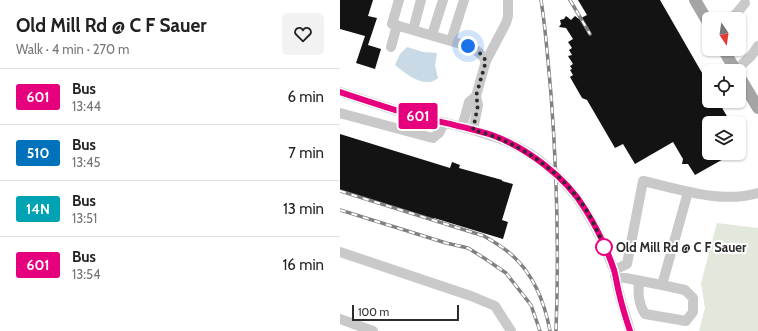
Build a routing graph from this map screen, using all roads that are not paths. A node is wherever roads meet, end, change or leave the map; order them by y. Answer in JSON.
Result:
{"nodes":[{"id":1,"x":400,"y":0,"type":"edge"},
{"id":2,"x":421,"y":0,"type":"edge"},
{"id":3,"x":443,"y":0,"type":"edge"},
{"id":4,"x":464,"y":0,"type":"edge"},
{"id":5,"x":508,"y":0,"type":"edge"},
{"id":6,"x":695,"y":0,"type":"edge"},
{"id":7,"x":745,"y":3,"type":"dead end"},
{"id":8,"x":702,"y":12,"type":"edge"},
{"id":9,"x":738,"y":12,"type":"edge"},
{"id":10,"x":397,"y":25,"type":"junction"},
{"id":11,"x":413,"y":30,"type":"junction"},
{"id":12,"x":432,"y":35,"type":"junction"},
{"id":13,"x":451,"y":41,"type":"junction"},
{"id":14,"x":391,"y":46,"type":"dead end"},
{"id":15,"x":758,"y":46,"type":"edge"},
{"id":16,"x":486,"y":61,"type":"junction"},
{"id":17,"x":744,"y":64,"type":"edge"},
{"id":18,"x":746,"y":85,"type":"edge"},
{"id":19,"x":340,"y":92,"type":"edge"},
{"id":20,"x":476,"y":96,"type":"junction"},
{"id":21,"x":756,"y":99,"type":"edge"},
{"id":22,"x":340,"y":112,"type":"edge"},
{"id":23,"x":444,"y":123,"type":"junction"},
{"id":24,"x":462,"y":127,"type":"junction"},
{"id":25,"x":473,"y":130,"type":"junction"},
{"id":26,"x":688,"y":192,"type":"junction"},
{"id":27,"x":758,"y":193,"type":"edge"},
{"id":28,"x":340,"y":252,"type":"edge"},
{"id":29,"x":615,"y":273,"type":"junction"},
{"id":30,"x":639,"y":281,"type":"junction"},
{"id":31,"x":662,"y":285,"type":"junction"},
{"id":32,"x":340,"y":319,"type":"edge"},
{"id":33,"x":373,"y":331,"type":"edge"},
{"id":34,"x":511,"y":331,"type":"edge"},
{"id":35,"x":630,"y":331,"type":"edge"}],
"edges":[{"from":1,"to":10,"type":"street"},
{"from":2,"to":11,"type":"street"},
{"from":3,"to":12,"type":"street"},
{"from":4,"to":13,"type":"street"},
{"from":5,"to":16,"type":"street"},
{"from":6,"to":8,"type":"main road"},
{"from":7,"to":9,"type":"street"},
{"from":10,"to":11,"type":"street"},
{"from":10,"to":14,"type":"street"},
{"from":11,"to":12,"type":"street"},
{"from":12,"to":13,"type":"street"},
{"from":13,"to":16,"type":"street"},
{"from":15,"to":17,"type":"street"},
{"from":16,"to":20,"type":"street"},
{"from":18,"to":21,"type":"main road"},
{"from":19,"to":23,"type":"street"},
{"from":20,"to":24,"type":"street"},
{"from":20,"to":25,"type":"street"},
{"from":22,"to":23,"type":"street"},
{"from":23,"to":24,"type":"street"},
{"from":24,"to":25,"type":"street"},
{"from":25,"to":29,"type":"street"},
{"from":26,"to":27,"type":"street"},
{"from":26,"to":29,"type":"street"},
{"from":26,"to":31,"type":"street"},
{"from":28,"to":34,"type":"street"},
{"from":29,"to":30,"type":"street"},
{"from":29,"to":35,"type":"street"},
{"from":30,"to":31,"type":"street"},
{"from":30,"to":31,"type":"street"},
{"from":32,"to":33,"type":"street"}]}
